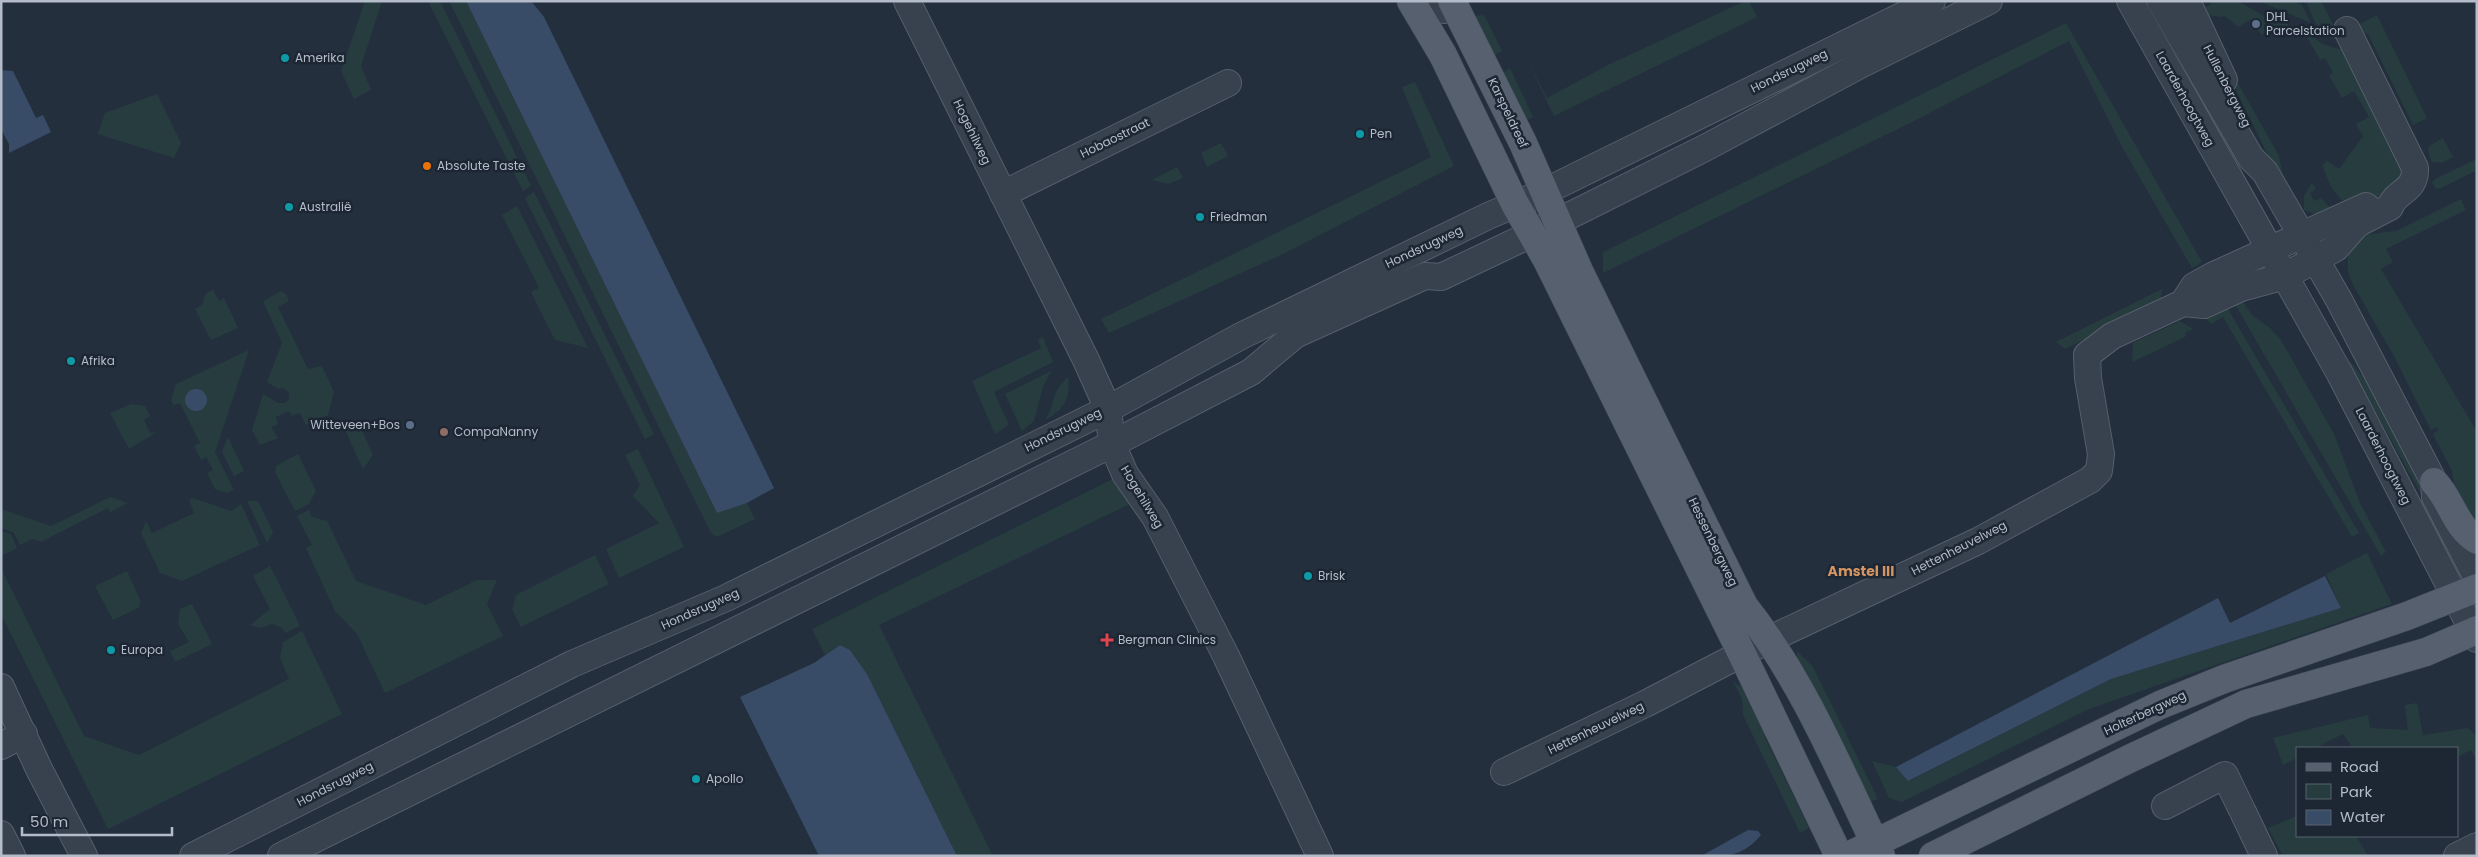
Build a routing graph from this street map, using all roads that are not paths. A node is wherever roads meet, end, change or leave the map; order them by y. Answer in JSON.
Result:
{"nodes":[{"id":1,"x":907,"y":1,"type":"edge"},
{"id":2,"x":1411,"y":1,"type":"edge"},
{"id":3,"x":1932,"y":1,"type":"edge"},
{"id":4,"x":1989,"y":1,"type":"edge"},
{"id":5,"x":2130,"y":1,"type":"edge"},
{"id":6,"x":2160,"y":1,"type":"edge"},
{"id":7,"x":2187,"y":1,"type":"edge"},
{"id":8,"x":1446,"y":3,"type":"edge"},
{"id":9,"x":2347,"y":30,"type":"dead end"},
{"id":10,"x":1228,"y":83,"type":"dead end"},
{"id":11,"x":2265,"y":172,"type":"junction"},
{"id":12,"x":1544,"y":192,"type":"junction"},
{"id":13,"x":1003,"y":194,"type":"junction"},
{"id":14,"x":2392,"y":200,"type":"junction"},
{"id":15,"x":1515,"y":204,"type":"junction"},
{"id":16,"x":1557,"y":222,"type":"junction"},
{"id":17,"x":1533,"y":233,"type":"junction"},
{"id":18,"x":2300,"y":234,"type":"junction"},
{"id":19,"x":2270,"y":249,"type":"junction"},
{"id":20,"x":2315,"y":259,"type":"junction"},
{"id":21,"x":2286,"y":276,"type":"junction"},
{"id":22,"x":2184,"y":303,"type":"junction"},
{"id":23,"x":1108,"y":409,"type":"junction"},
{"id":24,"x":1112,"y":444,"type":"junction"},
{"id":25,"x":2434,"y":482,"type":"junction"},
{"id":26,"x":2477,"y":540,"type":"edge"},
{"id":27,"x":2477,"y":578,"type":"edge"},
{"id":28,"x":2465,"y":592,"type":"edge"},
{"id":29,"x":2475,"y":634,"type":"edge"},
{"id":30,"x":1770,"y":639,"type":"junction"},
{"id":31,"x":1742,"y":654,"type":"junction"},
{"id":32,"x":1,"y":687,"type":"edge"},
{"id":33,"x":24,"y":734,"type":"junction"},
{"id":34,"x":1,"y":746,"type":"edge"},
{"id":35,"x":1504,"y":772,"type":"dead end"},
{"id":36,"x":2165,"y":806,"type":"dead end"},
{"id":37,"x":1,"y":834,"type":"edge"},
{"id":38,"x":2477,"y":846,"type":"edge"},
{"id":39,"x":1878,"y":849,"type":"edge"},
{"id":40,"x":12,"y":856,"type":"edge"},
{"id":41,"x":84,"y":856,"type":"edge"},
{"id":42,"x":193,"y":856,"type":"edge"},
{"id":43,"x":280,"y":856,"type":"edge"},
{"id":44,"x":1320,"y":856,"type":"edge"},
{"id":45,"x":1838,"y":856,"type":"edge"},
{"id":46,"x":1848,"y":856,"type":"edge"},
{"id":47,"x":1933,"y":856,"type":"edge"},
{"id":48,"x":2264,"y":856,"type":"edge"},
{"id":49,"x":2457,"y":856,"type":"edge"}],
"edges":[{"from":1,"to":13,"type":"street","name":"Hogehilweg"},
{"from":2,"to":15,"type":"main road"},
{"from":3,"to":12,"type":"street","name":"Hondsrugweg"},
{"from":4,"to":16,"type":"street"},
{"from":5,"to":19,"type":"street","name":"Laarderhoogtweg"},
{"from":6,"to":11,"type":"street"},
{"from":7,"to":11,"type":"street","name":"Hullenbergweg"},
{"from":8,"to":12,"type":"main road","name":"Karspeldreef"},
{"from":9,"to":14,"type":"street"},
{"from":10,"to":13,"type":"street","name":"Hobaostraat"},
{"from":11,"to":18,"type":"street"},
{"from":12,"to":15,"type":"street","name":"Hondsrugweg"},
{"from":12,"to":16,"type":"main road","name":"Karspeldreef"},
{"from":13,"to":23,"type":"street","name":"Hogehilweg"},
{"from":14,"to":18,"type":"street"},
{"from":14,"to":20,"type":"street"},
{"from":15,"to":17,"type":"main road","name":"Hessenbergweg"},
{"from":15,"to":23,"type":"street","name":"Hondsrugweg"},
{"from":16,"to":17,"type":"street"},
{"from":16,"to":30,"type":"main road","name":"Hessenbergweg"},
{"from":17,"to":24,"type":"street"},
{"from":17,"to":31,"type":"main road","name":"Hessenbergweg"},
{"from":18,"to":19,"type":"street"},
{"from":18,"to":20,"type":"street"},
{"from":19,"to":21,"type":"street","name":"Laarderhoogtweg"},
{"from":19,"to":22,"type":"street","name":"Hettenheuvelweg"},
{"from":20,"to":21,"type":"street"},
{"from":20,"to":25,"type":"street"},
{"from":21,"to":22,"type":"street","name":"Hettenheuvelweg"},
{"from":21,"to":28,"type":"street","name":"Laarderhoogtweg"},
{"from":22,"to":30,"type":"street","name":"Hettenheuvelweg"},
{"from":23,"to":24,"type":"street","name":"Hogehilweg"},
{"from":23,"to":42,"type":"street","name":"Hondsrugweg"},
{"from":24,"to":43,"type":"street"},
{"from":24,"to":44,"type":"street","name":"Hogehilweg"},
{"from":25,"to":26,"type":"main road"},
{"from":25,"to":27,"type":"street"},
{"from":28,"to":29,"type":"street","name":"Laarderhoogtweg"},
{"from":28,"to":39,"type":"main road","name":"Holterbergweg"},
{"from":29,"to":47,"type":"main road"},
{"from":30,"to":31,"type":"street","name":"Hettenheuvelweg"},
{"from":30,"to":39,"type":"main road","name":"Hessenbergweg"},
{"from":31,"to":35,"type":"street","name":"Hettenheuvelweg"},
{"from":31,"to":45,"type":"main road","name":"Hessenbergweg"},
{"from":32,"to":33,"type":"street"},
{"from":33,"to":34,"type":"street"},
{"from":33,"to":41,"type":"street"},
{"from":36,"to":48,"type":"street"},
{"from":37,"to":40,"type":"street"},
{"from":38,"to":49,"type":"street"},
{"from":39,"to":46,"type":"main road","name":"Holterbergweg"}]}
